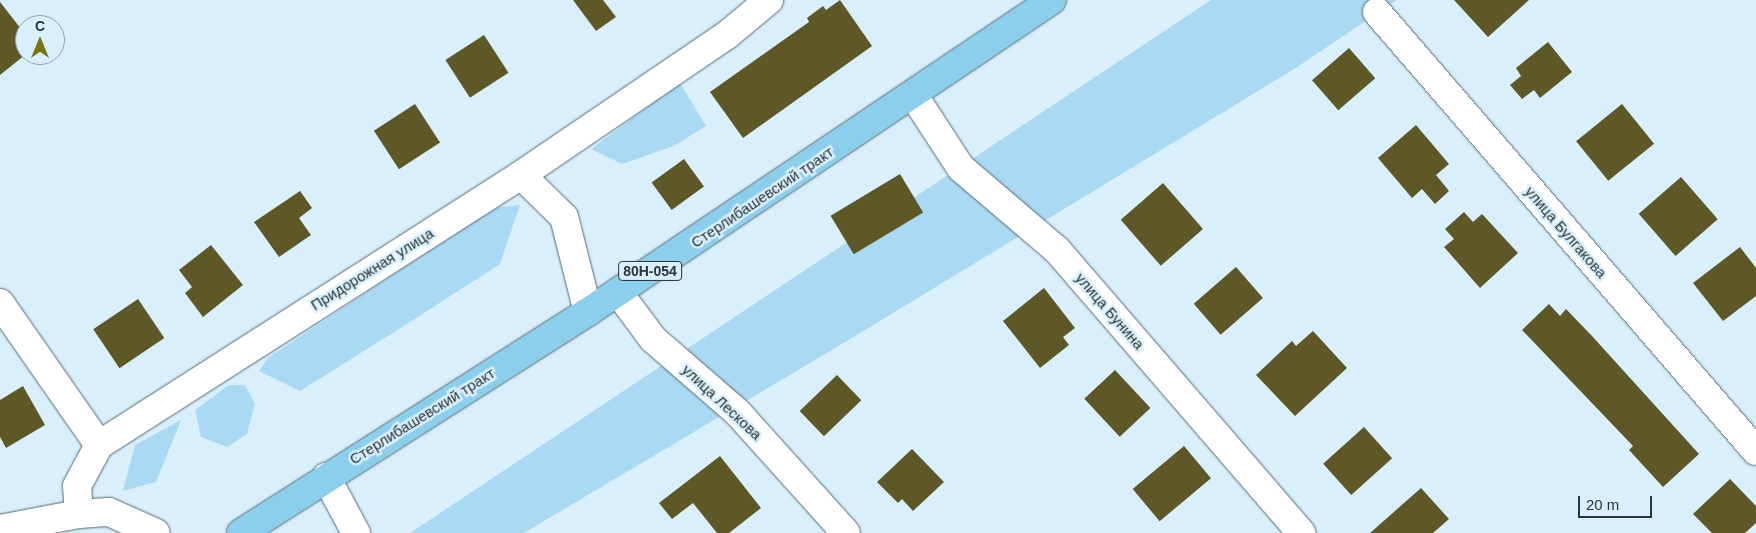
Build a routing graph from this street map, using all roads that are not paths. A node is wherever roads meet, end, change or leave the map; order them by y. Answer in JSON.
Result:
{"nodes":[{"id":1,"x":769,"y":0,"type":"edge"},
{"id":2,"x":1052,"y":0,"type":"edge"},
{"id":3,"x":1377,"y":12,"type":"dead end"},
{"id":4,"x":914,"y":96,"type":"junction"},
{"id":5,"x":522,"y":175,"type":"junction"},
{"id":6,"x":618,"y":292,"type":"junction"},
{"id":7,"x":0,"y":303,"type":"edge"},
{"id":8,"x":588,"y":312,"type":"junction"},
{"id":9,"x":98,"y":446,"type":"junction"},
{"id":10,"x":1756,"y":451,"type":"edge"},
{"id":11,"x":326,"y":477,"type":"junction"},
{"id":12,"x":79,"y":514,"type":"junction"},
{"id":13,"x":0,"y":530,"type":"edge"},
{"id":14,"x":156,"y":533,"type":"edge"},
{"id":15,"x":241,"y":533,"type":"edge"},
{"id":16,"x":356,"y":533,"type":"edge"},
{"id":17,"x":846,"y":533,"type":"edge"},
{"id":18,"x":1301,"y":533,"type":"edge"}],
"edges":[{"from":1,"to":5,"type":"street","name":"Придорожная улица"},
{"from":2,"to":4,"type":"main road","name":"Стерлибашевский тракт","number":"80Н-054"},
{"from":3,"to":10,"type":"street","name":"улица Булгакова"},
{"from":4,"to":6,"type":"main road","name":"Стерлибашевский тракт","number":"80Н-054"},
{"from":4,"to":18,"type":"street","name":"улица Бунина"},
{"from":5,"to":8,"type":"street"},
{"from":5,"to":9,"type":"street","name":"Придорожная улица"},
{"from":6,"to":8,"type":"main road","name":"Стерлибашевский тракт","number":"80Н-054"},
{"from":6,"to":17,"type":"street","name":"улица Лескова"},
{"from":7,"to":9,"type":"street"},
{"from":8,"to":11,"type":"main road","name":"Стерлибашевский тракт","number":"80Н-054"},
{"from":9,"to":12,"type":"street","name":"Придорожная улица"},
{"from":11,"to":15,"type":"main road","name":"Стерлибашевский тракт","number":"80Н-054"},
{"from":11,"to":16,"type":"street"},
{"from":12,"to":13,"type":"street"},
{"from":12,"to":14,"type":"street"}]}
